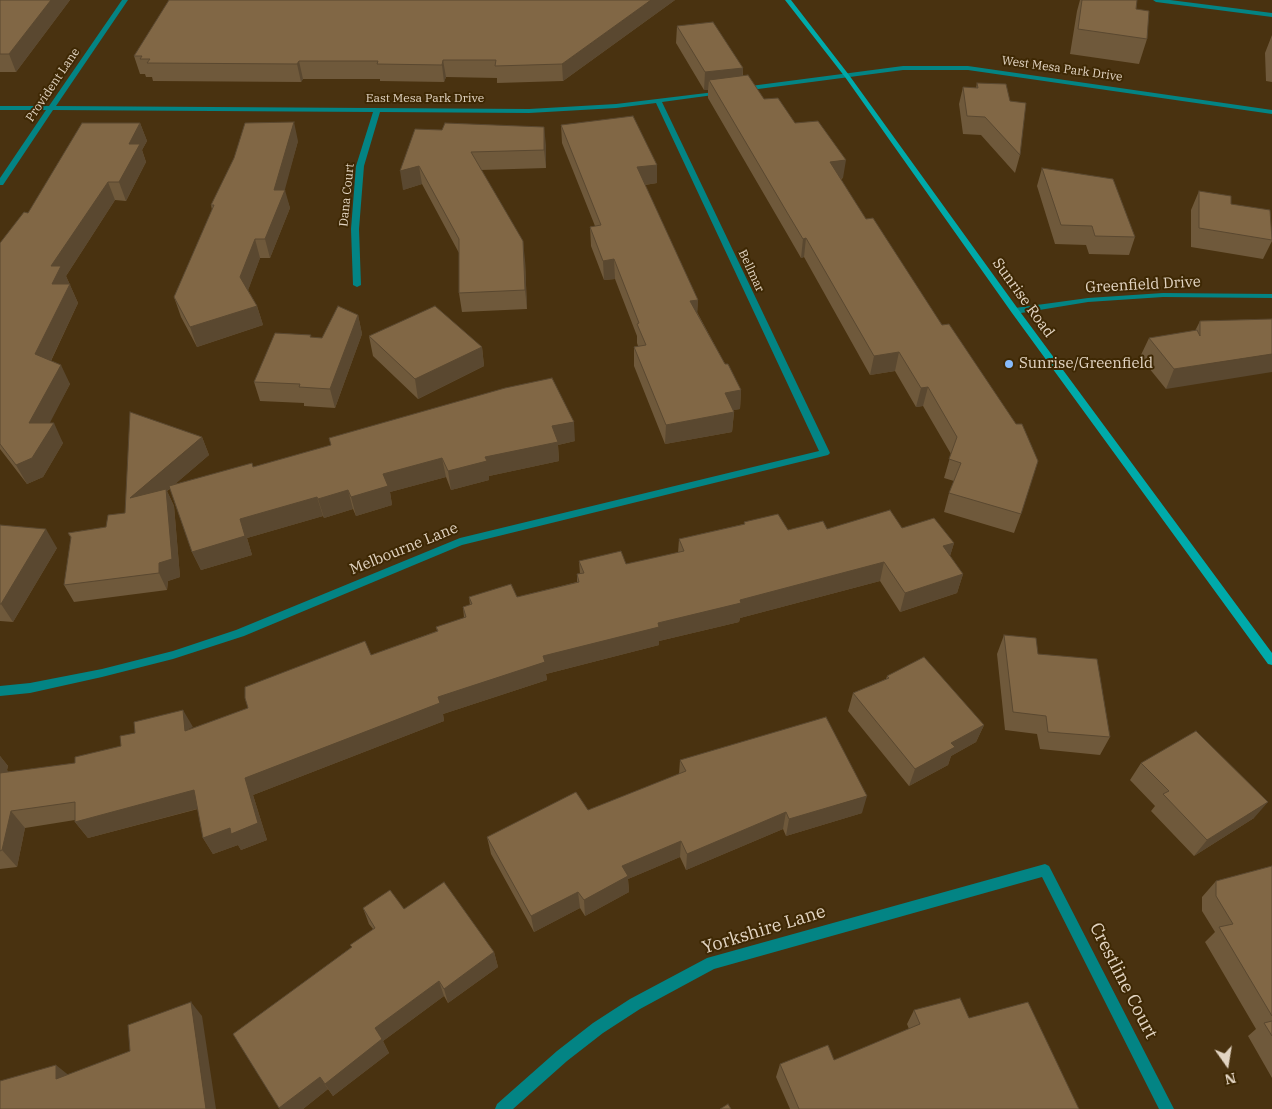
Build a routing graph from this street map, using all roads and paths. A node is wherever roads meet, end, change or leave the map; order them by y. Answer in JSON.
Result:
{"nodes":[{"id":1,"x":125,"y":0,"type":"edge"},
{"id":2,"x":788,"y":0,"type":"edge"},
{"id":3,"x":1156,"y":0,"type":"edge"},
{"id":4,"x":1272,"y":15,"type":"edge"},
{"id":5,"x":847,"y":76,"type":"junction"},
{"id":6,"x":735,"y":90,"type":"edge"},
{"id":7,"x":726,"y":91,"type":"edge"},
{"id":8,"x":658,"y":100,"type":"junction"},
{"id":9,"x":0,"y":108,"type":"edge"},
{"id":10,"x":51,"y":109,"type":"junction"},
{"id":11,"x":377,"y":110,"type":"junction"},
{"id":12,"x":1272,"y":112,"type":"edge"},
{"id":13,"x":0,"y":183,"type":"edge"},
{"id":14,"x":357,"y":285,"type":"dead end"},
{"id":15,"x":1272,"y":296,"type":"edge"},
{"id":16,"x":1015,"y":311,"type":"junction"},
{"id":17,"x":824,"y":453,"type":"joint"},
{"id":18,"x":1272,"y":661,"type":"edge"},
{"id":19,"x":0,"y":690,"type":"edge"},
{"id":20,"x":1045,"y":870,"type":"joint"},
{"id":21,"x":502,"y":1109,"type":"edge"},
{"id":22,"x":1167,"y":1109,"type":"edge"}],
"edges":[{"from":1,"to":10,"type":"street","name":"Provident Lane"},
{"from":2,"to":5,"type":"main road","name":"Sunrise Road"},
{"from":3,"to":4,"type":"street"},
{"from":5,"to":6,"type":"street"},
{"from":5,"to":12,"type":"street","name":"West Mesa Park Drive"},
{"from":5,"to":16,"type":"main road","name":"Sunrise Road"},
{"from":7,"to":8,"type":"street","name":"East Mesa Park Drive"},
{"from":8,"to":11,"type":"street","name":"East Mesa Park Drive"},
{"from":8,"to":17,"type":"street","name":"Bellmar"},
{"from":9,"to":10,"type":"street","name":"East Mesa Park Drive"},
{"from":10,"to":11,"type":"street","name":"East Mesa Park Drive"},
{"from":10,"to":13,"type":"street","name":"Provident Lane"},
{"from":11,"to":14,"type":"street","name":"Dana Court"},
{"from":15,"to":16,"type":"street","name":"Greenfield Drive"},
{"from":16,"to":18,"type":"main road","name":"Sunrise Road"},
{"from":17,"to":19,"type":"street","name":"Melbourne Lane"},
{"from":20,"to":21,"type":"street","name":"Yorkshire Lane"},
{"from":20,"to":22,"type":"street","name":"Crestline Court"}]}
